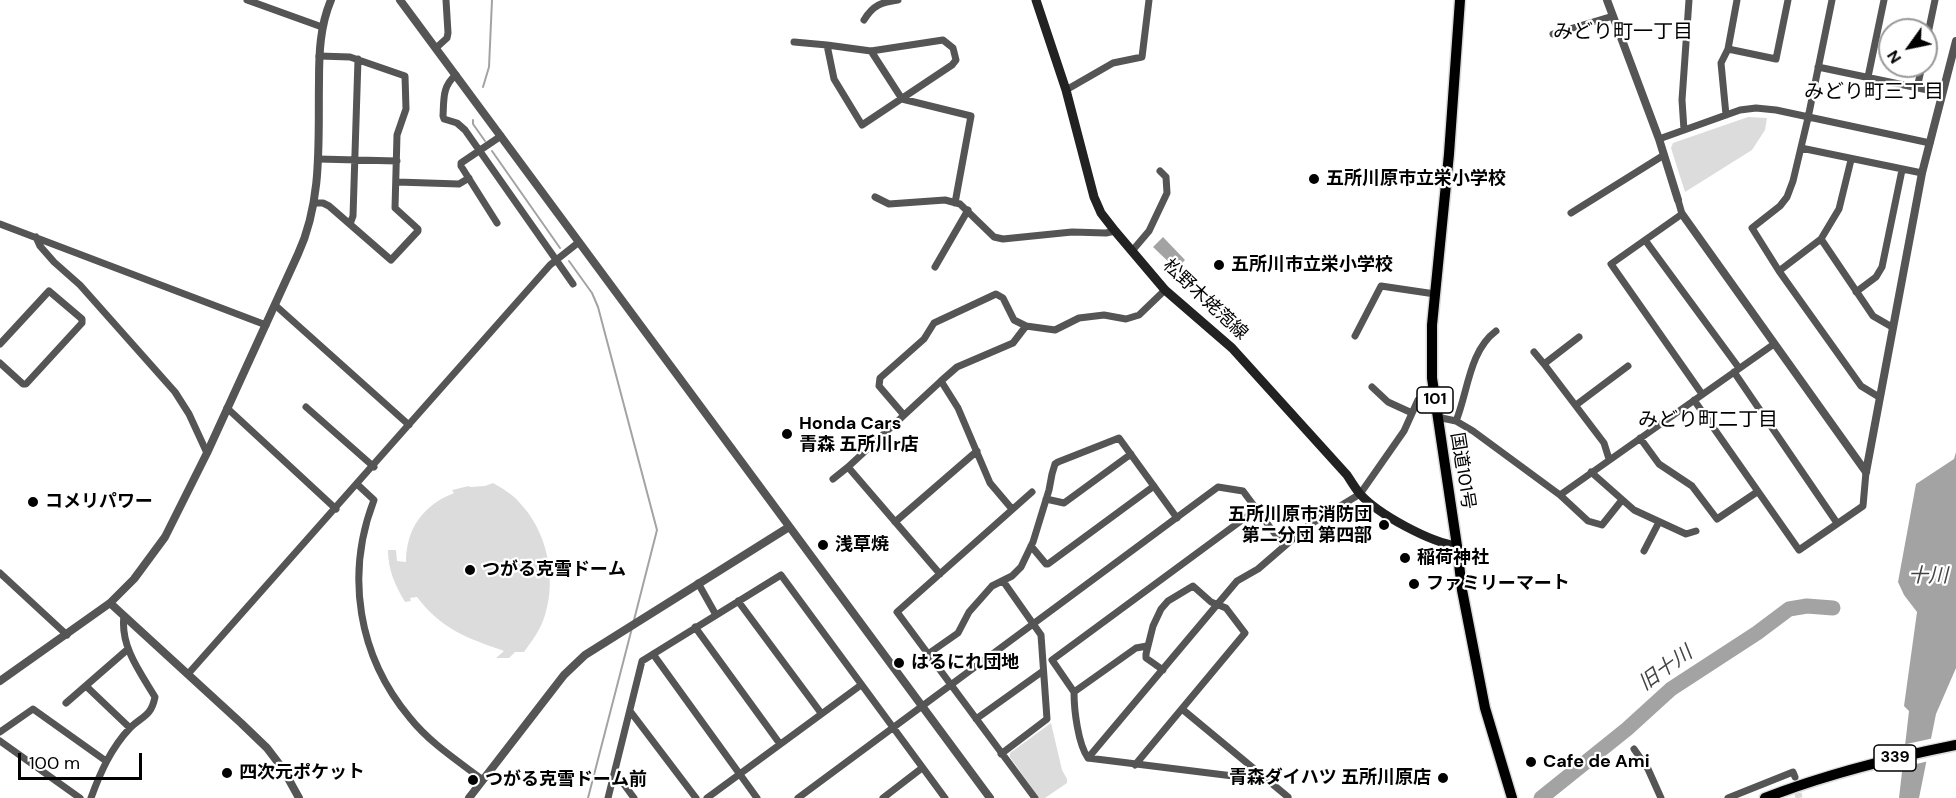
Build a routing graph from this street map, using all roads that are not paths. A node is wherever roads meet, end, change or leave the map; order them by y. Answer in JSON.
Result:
{"nodes":[{"id":1,"x":247,"y":0,"type":"edge"},
{"id":2,"x":331,"y":0,"type":"edge"},
{"id":3,"x":400,"y":0,"type":"edge"},
{"id":4,"x":446,"y":0,"type":"edge"},
{"id":5,"x":898,"y":0,"type":"edge"},
{"id":6,"x":1036,"y":0,"type":"edge"},
{"id":7,"x":1149,"y":0,"type":"edge"},
{"id":8,"x":1460,"y":0,"type":"edge"},
{"id":9,"x":1607,"y":0,"type":"edge"},
{"id":10,"x":1689,"y":0,"type":"edge"},
{"id":11,"x":1737,"y":0,"type":"edge"},
{"id":12,"x":1788,"y":0,"type":"edge"},
{"id":13,"x":1832,"y":0,"type":"edge"},
{"id":14,"x":1884,"y":0,"type":"edge"},
{"id":15,"x":1935,"y":0,"type":"edge"},
{"id":16,"x":1613,"y":16,"type":"junction"},
{"id":17,"x":1931,"y":18,"type":"edge"},
{"id":18,"x":864,"y":20,"type":"dead end"},
{"id":19,"x":322,"y":27,"type":"junction"},
{"id":20,"x":1553,"y":33,"type":"dead end"},
{"id":21,"x":1956,"y":41,"type":"edge"},
{"id":22,"x":794,"y":42,"type":"dead end"},
{"id":23,"x":826,"y":45,"type":"junction"},
{"id":24,"x":436,"y":48,"type":"junction"},
{"id":25,"x":1728,"y":49,"type":"junction"},
{"id":26,"x":871,"y":51,"type":"junction"},
{"id":27,"x":319,"y":56,"type":"junction"},
{"id":28,"x":358,"y":59,"type":"junction"},
{"id":29,"x":1818,"y":67,"type":"junction"},
{"id":30,"x":456,"y":75,"type":"junction"},
{"id":31,"x":1868,"y":77,"type":"junction"},
{"id":32,"x":1919,"y":78,"type":"edge"},
{"id":33,"x":1917,"y":88,"type":"junction"},
{"id":34,"x":1066,"y":90,"type":"junction"},
{"id":35,"x":1941,"y":93,"type":"junction"},
{"id":36,"x":902,"y":99,"type":"junction"},
{"id":37,"x":1726,"y":115,"type":"junction"},
{"id":38,"x":1808,"y":118,"type":"junction"},
{"id":39,"x":1684,"y":130,"type":"junction"},
{"id":40,"x":501,"y":136,"type":"junction"},
{"id":41,"x":1659,"y":139,"type":"junction"},
{"id":42,"x":1930,"y":143,"type":"junction"},
{"id":43,"x":1801,"y":148,"type":"junction"},
{"id":44,"x":480,"y":151,"type":"junction"},
{"id":45,"x":1664,"y":155,"type":"junction"},
{"id":46,"x":318,"y":159,"type":"junction"},
{"id":47,"x":354,"y":160,"type":"junction"},
{"id":48,"x":1851,"y":160,"type":"junction"},
{"id":49,"x":397,"y":161,"type":"junction"},
{"id":50,"x":1902,"y":170,"type":"junction"},
{"id":51,"x":1160,"y":171,"type":"dead end"},
{"id":52,"x":1922,"y":173,"type":"junction"},
{"id":53,"x":469,"y":178,"type":"junction"},
{"id":54,"x":397,"y":182,"type":"junction"},
{"id":55,"x":875,"y":196,"type":"dead end"},
{"id":56,"x":1678,"y":200,"type":"joint"},
{"id":57,"x":314,"y":203,"type":"junction"},
{"id":58,"x":955,"y":203,"type":"junction"},
{"id":59,"x":968,"y":210,"type":"junction"},
{"id":60,"x":1571,"y":213,"type":"dead end"},
{"id":61,"x":1682,"y":214,"type":"junction"},
{"id":62,"x":497,"y":223,"type":"dead end"},
{"id":63,"x":0,"y":224,"type":"edge"},
{"id":64,"x":350,"y":224,"type":"junction"},
{"id":65,"x":1115,"y":231,"type":"junction"},
{"id":66,"x":36,"y":237,"type":"junction"},
{"id":67,"x":1821,"y":239,"type":"junction"},
{"id":68,"x":1645,"y":240,"type":"junction"},
{"id":69,"x":579,"y":242,"type":"junction"},
{"id":70,"x":1132,"y":251,"type":"junction"},
{"id":71,"x":556,"y":260,"type":"junction"},
{"id":72,"x":935,"y":267,"type":"dead end"},
{"id":73,"x":1779,"y":271,"type":"junction"},
{"id":74,"x":573,"y":284,"type":"dead end"},
{"id":75,"x":1165,"y":290,"type":"junction"},
{"id":76,"x":1856,"y":292,"type":"junction"},
{"id":77,"x":1435,"y":294,"type":"junction"},
{"id":78,"x":275,"y":305,"type":"junction"},
{"id":79,"x":266,"y":325,"type":"junction"},
{"id":80,"x":1026,"y":326,"type":"junction"},
{"id":81,"x":1892,"y":327,"type":"junction"},
{"id":82,"x":1496,"y":331,"type":"dead end"},
{"id":83,"x":1355,"y":336,"type":"dead end"},
{"id":84,"x":1579,"y":337,"type":"dead end"},
{"id":85,"x":0,"y":344,"type":"edge"},
{"id":86,"x":1774,"y":344,"type":"junction"},
{"id":87,"x":1534,"y":352,"type":"dead end"},
{"id":88,"x":0,"y":364,"type":"edge"},
{"id":89,"x":1544,"y":364,"type":"junction"},
{"id":90,"x":1628,"y":366,"type":"dead end"},
{"id":91,"x":1736,"y":370,"type":"junction"},
{"id":92,"x":941,"y":381,"type":"junction"},
{"id":93,"x":1372,"y":387,"type":"dead end"},
{"id":94,"x":1702,"y":394,"type":"junction"},
{"id":95,"x":1879,"y":397,"type":"junction"},
{"id":96,"x":1694,"y":400,"type":"junction"},
{"id":97,"x":1436,"y":404,"type":"junction"},
{"id":98,"x":1576,"y":405,"type":"junction"},
{"id":99,"x":306,"y":407,"type":"dead end"},
{"id":100,"x":227,"y":408,"type":"junction"},
{"id":101,"x":1412,"y":413,"type":"junction"},
{"id":102,"x":903,"y":414,"type":"junction"},
{"id":103,"x":1437,"y":417,"type":"junction"},
{"id":104,"x":1455,"y":421,"type":"junction"},
{"id":105,"x":409,"y":425,"type":"junction"},
{"id":106,"x":1640,"y":438,"type":"junction"},
{"id":107,"x":977,"y":451,"type":"junction"},
{"id":108,"x":207,"y":453,"type":"junction"},
{"id":109,"x":1131,"y":454,"type":"junction"},
{"id":110,"x":1609,"y":459,"type":"junction"},
{"id":111,"x":374,"y":467,"type":"junction"},
{"id":112,"x":848,"y":467,"type":"junction"},
{"id":113,"x":1591,"y":472,"type":"junction"},
{"id":114,"x":1866,"y":472,"type":"junction"},
{"id":115,"x":833,"y":479,"type":"dead end"},
{"id":116,"x":358,"y":485,"type":"junction"},
{"id":117,"x":1154,"y":486,"type":"junction"},
{"id":118,"x":1032,"y":492,"type":"dead end"},
{"id":119,"x":1757,"y":492,"type":"junction"},
{"id":120,"x":1360,"y":494,"type":"junction"},
{"id":121,"x":1560,"y":495,"type":"junction"},
{"id":122,"x":1046,"y":499,"type":"junction"},
{"id":123,"x":1622,"y":500,"type":"junction"},
{"id":124,"x":1257,"y":508,"type":"junction"},
{"id":125,"x":336,"y":509,"type":"junction"},
{"id":126,"x":1012,"y":509,"type":"junction"},
{"id":127,"x":1178,"y":518,"type":"junction"},
{"id":128,"x":895,"y":522,"type":"junction"},
{"id":129,"x":1659,"y":522,"type":"junction"},
{"id":130,"x":1837,"y":523,"type":"junction"},
{"id":131,"x":789,"y":527,"type":"junction"},
{"id":132,"x":1696,"y":531,"type":"dead end"},
{"id":133,"x":1031,"y":546,"type":"junction"},
{"id":134,"x":1284,"y":546,"type":"junction"},
{"id":135,"x":1458,"y":546,"type":"junction"},
{"id":136,"x":1644,"y":551,"type":"dead end"},
{"id":137,"x":0,"y":573,"type":"edge"},
{"id":138,"x":940,"y":574,"type":"junction"},
{"id":139,"x":1003,"y":580,"type":"junction"},
{"id":140,"x":698,"y":583,"type":"junction"},
{"id":141,"x":738,"y":601,"type":"junction"},
{"id":142,"x":110,"y":603,"type":"junction"},
{"id":143,"x":1217,"y":605,"type":"junction"},
{"id":144,"x":716,"y":615,"type":"junction"},
{"id":145,"x":124,"y":616,"type":"junction"},
{"id":146,"x":1034,"y":624,"type":"junction"},
{"id":147,"x":696,"y":627,"type":"junction"},
{"id":148,"x":67,"y":635,"type":"junction"},
{"id":149,"x":1147,"y":646,"type":"junction"},
{"id":150,"x":128,"y":649,"type":"junction"},
{"id":151,"x":653,"y":654,"type":"junction"},
{"id":152,"x":928,"y":654,"type":"junction"},
{"id":153,"x":1162,"y":670,"type":"junction"},
{"id":154,"x":1042,"y":671,"type":"junction"},
{"id":155,"x":188,"y":674,"type":"junction"},
{"id":156,"x":0,"y":681,"type":"edge"},
{"id":157,"x":861,"y":685,"type":"junction"},
{"id":158,"x":950,"y":685,"type":"junction"},
{"id":159,"x":86,"y":686,"type":"junction"},
{"id":160,"x":1074,"y":693,"type":"junction"},
{"id":161,"x":66,"y":704,"type":"dead end"},
{"id":162,"x":922,"y":706,"type":"junction"},
{"id":163,"x":1182,"y":709,"type":"junction"},
{"id":164,"x":630,"y":711,"type":"junction"},
{"id":165,"x":821,"y":713,"type":"junction"},
{"id":166,"x":976,"y":719,"type":"junction"},
{"id":167,"x":130,"y":728,"type":"junction"},
{"id":168,"x":893,"y":728,"type":"junction"},
{"id":169,"x":0,"y":732,"type":"edge"},
{"id":170,"x":0,"y":741,"type":"edge"},
{"id":171,"x":780,"y":744,"type":"junction"},
{"id":172,"x":1956,"y":745,"type":"edge"},
{"id":173,"x":1634,"y":749,"type":"dead end"},
{"id":174,"x":1002,"y":754,"type":"junction"},
{"id":175,"x":1088,"y":758,"type":"junction"},
{"id":176,"x":106,"y":761,"type":"junction"},
{"id":177,"x":1135,"y":765,"type":"junction"},
{"id":178,"x":922,"y":768,"type":"junction"},
{"id":179,"x":615,"y":772,"type":"junction"},
{"id":180,"x":1258,"y":772,"type":"junction"},
{"id":181,"x":739,"y":773,"type":"junction"},
{"id":182,"x":1795,"y":777,"type":"dead end"},
{"id":183,"x":483,"y":780,"type":"junction"},
{"id":184,"x":1512,"y":796,"type":"edge"},
{"id":185,"x":1288,"y":797,"type":"edge"},
{"id":186,"x":80,"y":798,"type":"edge"},
{"id":187,"x":91,"y":798,"type":"edge"},
{"id":188,"x":299,"y":798,"type":"edge"},
{"id":189,"x":469,"y":798,"type":"edge"},
{"id":190,"x":608,"y":798,"type":"edge"},
{"id":191,"x":634,"y":798,"type":"edge"},
{"id":192,"x":696,"y":798,"type":"edge"},
{"id":193,"x":707,"y":798,"type":"edge"},
{"id":194,"x":757,"y":798,"type":"edge"},
{"id":195,"x":798,"y":798,"type":"edge"},
{"id":196,"x":883,"y":798,"type":"edge"},
{"id":197,"x":945,"y":798,"type":"edge"},
{"id":198,"x":990,"y":798,"type":"edge"},
{"id":199,"x":1035,"y":798,"type":"edge"},
{"id":200,"x":1661,"y":798,"type":"edge"},
{"id":201,"x":1728,"y":798,"type":"edge"},
{"id":202,"x":1765,"y":798,"type":"edge"}],
"edges":[{"from":1,"to":19,"type":"street"},
{"from":2,"to":19,"type":"street"},
{"from":3,"to":24,"type":"street"},
{"from":4,"to":24,"type":"street"},
{"from":5,"to":18,"type":"street"},
{"from":6,"to":34,"type":"main road","name":"松野木姥萢線"},
{"from":7,"to":34,"type":"street"},
{"from":8,"to":77,"type":"highway","name":"国道101号","number":"101"},
{"from":9,"to":16,"type":"street"},
{"from":10,"to":39,"type":"street"},
{"from":11,"to":25,"type":"street"},
{"from":12,"to":25,"type":"street"},
{"from":13,"to":29,"type":"street"},
{"from":14,"to":31,"type":"street"},
{"from":15,"to":17,"type":"street"},
{"from":16,"to":20,"type":"street"},
{"from":16,"to":41,"type":"street"},
{"from":19,"to":27,"type":"street"},
{"from":21,"to":35,"type":"street"},
{"from":22,"to":23,"type":"street"},
{"from":23,"to":26,"type":"street"},
{"from":23,"to":36,"type":"street"},
{"from":24,"to":30,"type":"street"},
{"from":25,"to":37,"type":"street"},
{"from":26,"to":36,"type":"street"},
{"from":26,"to":36,"type":"street"},
{"from":27,"to":28,"type":"street"},
{"from":27,"to":46,"type":"street"},
{"from":28,"to":47,"type":"street"},
{"from":28,"to":49,"type":"street"},
{"from":29,"to":31,"type":"street"},
{"from":29,"to":38,"type":"street"},
{"from":30,"to":40,"type":"street"},
{"from":30,"to":44,"type":"street"},
{"from":31,"to":33,"type":"street"},
{"from":32,"to":33,"type":"street"},
{"from":33,"to":35,"type":"street"},
{"from":34,"to":65,"type":"main road","name":"松野木姥萢線"},
{"from":35,"to":42,"type":"street"},
{"from":36,"to":58,"type":"street"},
{"from":37,"to":38,"type":"street"},
{"from":37,"to":39,"type":"street"},
{"from":38,"to":42,"type":"street"},
{"from":38,"to":43,"type":"street"},
{"from":39,"to":41,"type":"street"},
{"from":40,"to":44,"type":"street"},
{"from":40,"to":69,"type":"street"},
{"from":41,"to":45,"type":"street"},
{"from":42,"to":52,"type":"street"},
{"from":43,"to":48,"type":"street"},
{"from":43,"to":73,"type":"street"},
{"from":44,"to":53,"type":"street"},
{"from":44,"to":71,"type":"street"},
{"from":45,"to":56,"type":"street"},
{"from":45,"to":60,"type":"street"},
{"from":46,"to":47,"type":"street"},
{"from":46,"to":57,"type":"street"},
{"from":47,"to":49,"type":"street"},
{"from":47,"to":64,"type":"street"},
{"from":48,"to":50,"type":"street"},
{"from":48,"to":67,"type":"street"},
{"from":49,"to":54,"type":"street"},
{"from":50,"to":52,"type":"street"},
{"from":50,"to":76,"type":"street"},
{"from":51,"to":70,"type":"street"},
{"from":52,"to":81,"type":"street"},
{"from":53,"to":54,"type":"street"},
{"from":53,"to":62,"type":"street"},
{"from":54,"to":64,"type":"street"},
{"from":55,"to":58,"type":"street"},
{"from":56,"to":61,"type":"street"},
{"from":57,"to":64,"type":"street"},
{"from":57,"to":78,"type":"street"},
{"from":58,"to":59,"type":"street"},
{"from":59,"to":65,"type":"street"},
{"from":59,"to":72,"type":"street"},
{"from":61,"to":68,"type":"street"},
{"from":61,"to":86,"type":"street"},
{"from":63,"to":66,"type":"street"},
{"from":65,"to":70,"type":"main road","name":"松野木姥萢線"},
{"from":66,"to":79,"type":"street"},
{"from":66,"to":108,"type":"street"},
{"from":67,"to":73,"type":"street"},
{"from":67,"to":76,"type":"street"},
{"from":68,"to":91,"type":"street"},
{"from":68,"to":94,"type":"street"},
{"from":69,"to":71,"type":"street"},
{"from":69,"to":131,"type":"street"},
{"from":70,"to":75,"type":"main road","name":"松野木姥萢線"},
{"from":71,"to":74,"type":"street"},
{"from":71,"to":105,"type":"street"},
{"from":73,"to":95,"type":"street"},
{"from":75,"to":80,"type":"street"},
{"from":75,"to":120,"type":"main road","name":"松野木姥萢線"},
{"from":76,"to":81,"type":"street"},
{"from":77,"to":83,"type":"street"},
{"from":77,"to":97,"type":"highway","name":"国道101号","number":"101"},
{"from":78,"to":79,"type":"street"},
{"from":78,"to":105,"type":"street"},
{"from":79,"to":100,"type":"street"},
{"from":80,"to":92,"type":"street"},
{"from":80,"to":102,"type":"street"},
{"from":81,"to":95,"type":"street"},
{"from":82,"to":104,"type":"street"},
{"from":84,"to":89,"type":"street"},
{"from":85,"to":88,"type":"street"},
{"from":86,"to":91,"type":"street"},
{"from":86,"to":114,"type":"street"},
{"from":87,"to":89,"type":"street"},
{"from":89,"to":98,"type":"street"},
{"from":90,"to":98,"type":"street"},
{"from":91,"to":94,"type":"street"},
{"from":91,"to":130,"type":"street"},
{"from":92,"to":102,"type":"street"},
{"from":92,"to":107,"type":"street"},
{"from":93,"to":101,"type":"street"},
{"from":94,"to":96,"type":"street"},
{"from":95,"to":114,"type":"street"},
{"from":96,"to":106,"type":"street"},
{"from":96,"to":119,"type":"street"},
{"from":97,"to":101,"type":"street"},
{"from":97,"to":103,"type":"highway","name":"国道101号","number":"101"},
{"from":98,"to":110,"type":"street"},
{"from":99,"to":111,"type":"street"},
{"from":100,"to":108,"type":"street"},
{"from":100,"to":125,"type":"street"},
{"from":101,"to":120,"type":"street"},
{"from":102,"to":112,"type":"street"},
{"from":103,"to":104,"type":"street"},
{"from":103,"to":135,"type":"highway","name":"国道101号","number":"101"},
{"from":104,"to":121,"type":"street"},
{"from":105,"to":111,"type":"street"},
{"from":106,"to":110,"type":"street"},
{"from":106,"to":119,"type":"street"},
{"from":107,"to":126,"type":"street"},
{"from":107,"to":128,"type":"street"},
{"from":108,"to":142,"type":"street"},
{"from":109,"to":117,"type":"street"},
{"from":109,"to":122,"type":"street"},
{"from":109,"to":122,"type":"street"},
{"from":110,"to":113,"type":"street"},
{"from":111,"to":116,"type":"street"},
{"from":112,"to":115,"type":"street"},
{"from":112,"to":128,"type":"street"},
{"from":113,"to":121,"type":"street"},
{"from":113,"to":123,"type":"street"},
{"from":114,"to":130,"type":"street"},
{"from":116,"to":125,"type":"street"},
{"from":116,"to":183,"type":"street"},
{"from":117,"to":127,"type":"street"},
{"from":117,"to":133,"type":"street"},
{"from":118,"to":126,"type":"street"},
{"from":119,"to":130,"type":"street"},
{"from":120,"to":134,"type":"street"},
{"from":120,"to":135,"type":"main road","name":"松野木姥萢線"},
{"from":121,"to":123,"type":"street"},
{"from":122,"to":133,"type":"street"},
{"from":123,"to":129,"type":"street"},
{"from":124,"to":127,"type":"street"},
{"from":124,"to":134,"type":"street"},
{"from":124,"to":160,"type":"street"},
{"from":125,"to":155,"type":"street"},
{"from":126,"to":138,"type":"street"},
{"from":127,"to":146,"type":"street"},
{"from":128,"to":138,"type":"street"},
{"from":129,"to":132,"type":"street"},
{"from":129,"to":136,"type":"street"},
{"from":131,"to":140,"type":"street"},
{"from":131,"to":162,"type":"street"},
{"from":133,"to":139,"type":"street"},
{"from":134,"to":143,"type":"street"},
{"from":135,"to":184,"type":"highway","name":"国道101号","number":"101"},
{"from":137,"to":148,"type":"street"},
{"from":138,"to":152,"type":"street"},
{"from":139,"to":146,"type":"street"},
{"from":139,"to":152,"type":"street"},
{"from":140,"to":144,"type":"street"},
{"from":140,"to":183,"type":"street"},
{"from":141,"to":144,"type":"street"},
{"from":141,"to":157,"type":"street"},
{"from":141,"to":165,"type":"street"},
{"from":142,"to":145,"type":"street"},
{"from":142,"to":148,"type":"street"},
{"from":143,"to":149,"type":"street"},
{"from":143,"to":153,"type":"street"},
{"from":143,"to":163,"type":"street"},
{"from":144,"to":147,"type":"street"},
{"from":145,"to":150,"type":"street"},
{"from":145,"to":155,"type":"street"},
{"from":146,"to":154,"type":"street"},
{"from":146,"to":158,"type":"street"},
{"from":147,"to":151,"type":"street"},
{"from":147,"to":171,"type":"street"},
{"from":148,"to":156,"type":"street"},
{"from":149,"to":153,"type":"street"},
{"from":149,"to":160,"type":"street"},
{"from":150,"to":159,"type":"street"},
{"from":150,"to":167,"type":"street"},
{"from":151,"to":164,"type":"street"},
{"from":151,"to":181,"type":"street"},
{"from":152,"to":158,"type":"street"},
{"from":153,"to":175,"type":"street"},
{"from":154,"to":166,"type":"street"},
{"from":154,"to":174,"type":"street"},
{"from":155,"to":188,"type":"street"},
{"from":157,"to":165,"type":"street"},
{"from":157,"to":168,"type":"street"},
{"from":158,"to":162,"type":"street"},
{"from":158,"to":166,"type":"street"},
{"from":159,"to":161,"type":"street"},
{"from":159,"to":167,"type":"street"},
{"from":160,"to":175,"type":"street"},
{"from":162,"to":168,"type":"street"},
{"from":162,"to":198,"type":"street"},
{"from":163,"to":177,"type":"street"},
{"from":163,"to":180,"type":"street"},
{"from":164,"to":179,"type":"street"},
{"from":164,"to":192,"type":"street"},
{"from":165,"to":171,"type":"street"},
{"from":166,"to":174,"type":"street"},
{"from":167,"to":176,"type":"street"},
{"from":168,"to":178,"type":"street"},
{"from":168,"to":195,"type":"street"},
{"from":169,"to":176,"type":"street"},
{"from":170,"to":186,"type":"street"},
{"from":171,"to":181,"type":"street"},
{"from":172,"to":202,"type":"highway","number":"339"},
{"from":173,"to":200,"type":"street"},
{"from":174,"to":199,"type":"street"},
{"from":175,"to":177,"type":"street"},
{"from":176,"to":187,"type":"street"},
{"from":177,"to":180,"type":"street"},
{"from":178,"to":196,"type":"street"},
{"from":178,"to":197,"type":"street"},
{"from":179,"to":190,"type":"street"},
{"from":179,"to":191,"type":"street"},
{"from":180,"to":185,"type":"street"},
{"from":181,"to":193,"type":"street"},
{"from":181,"to":194,"type":"street"},
{"from":182,"to":201,"type":"street"},
{"from":183,"to":189,"type":"street"}]}
